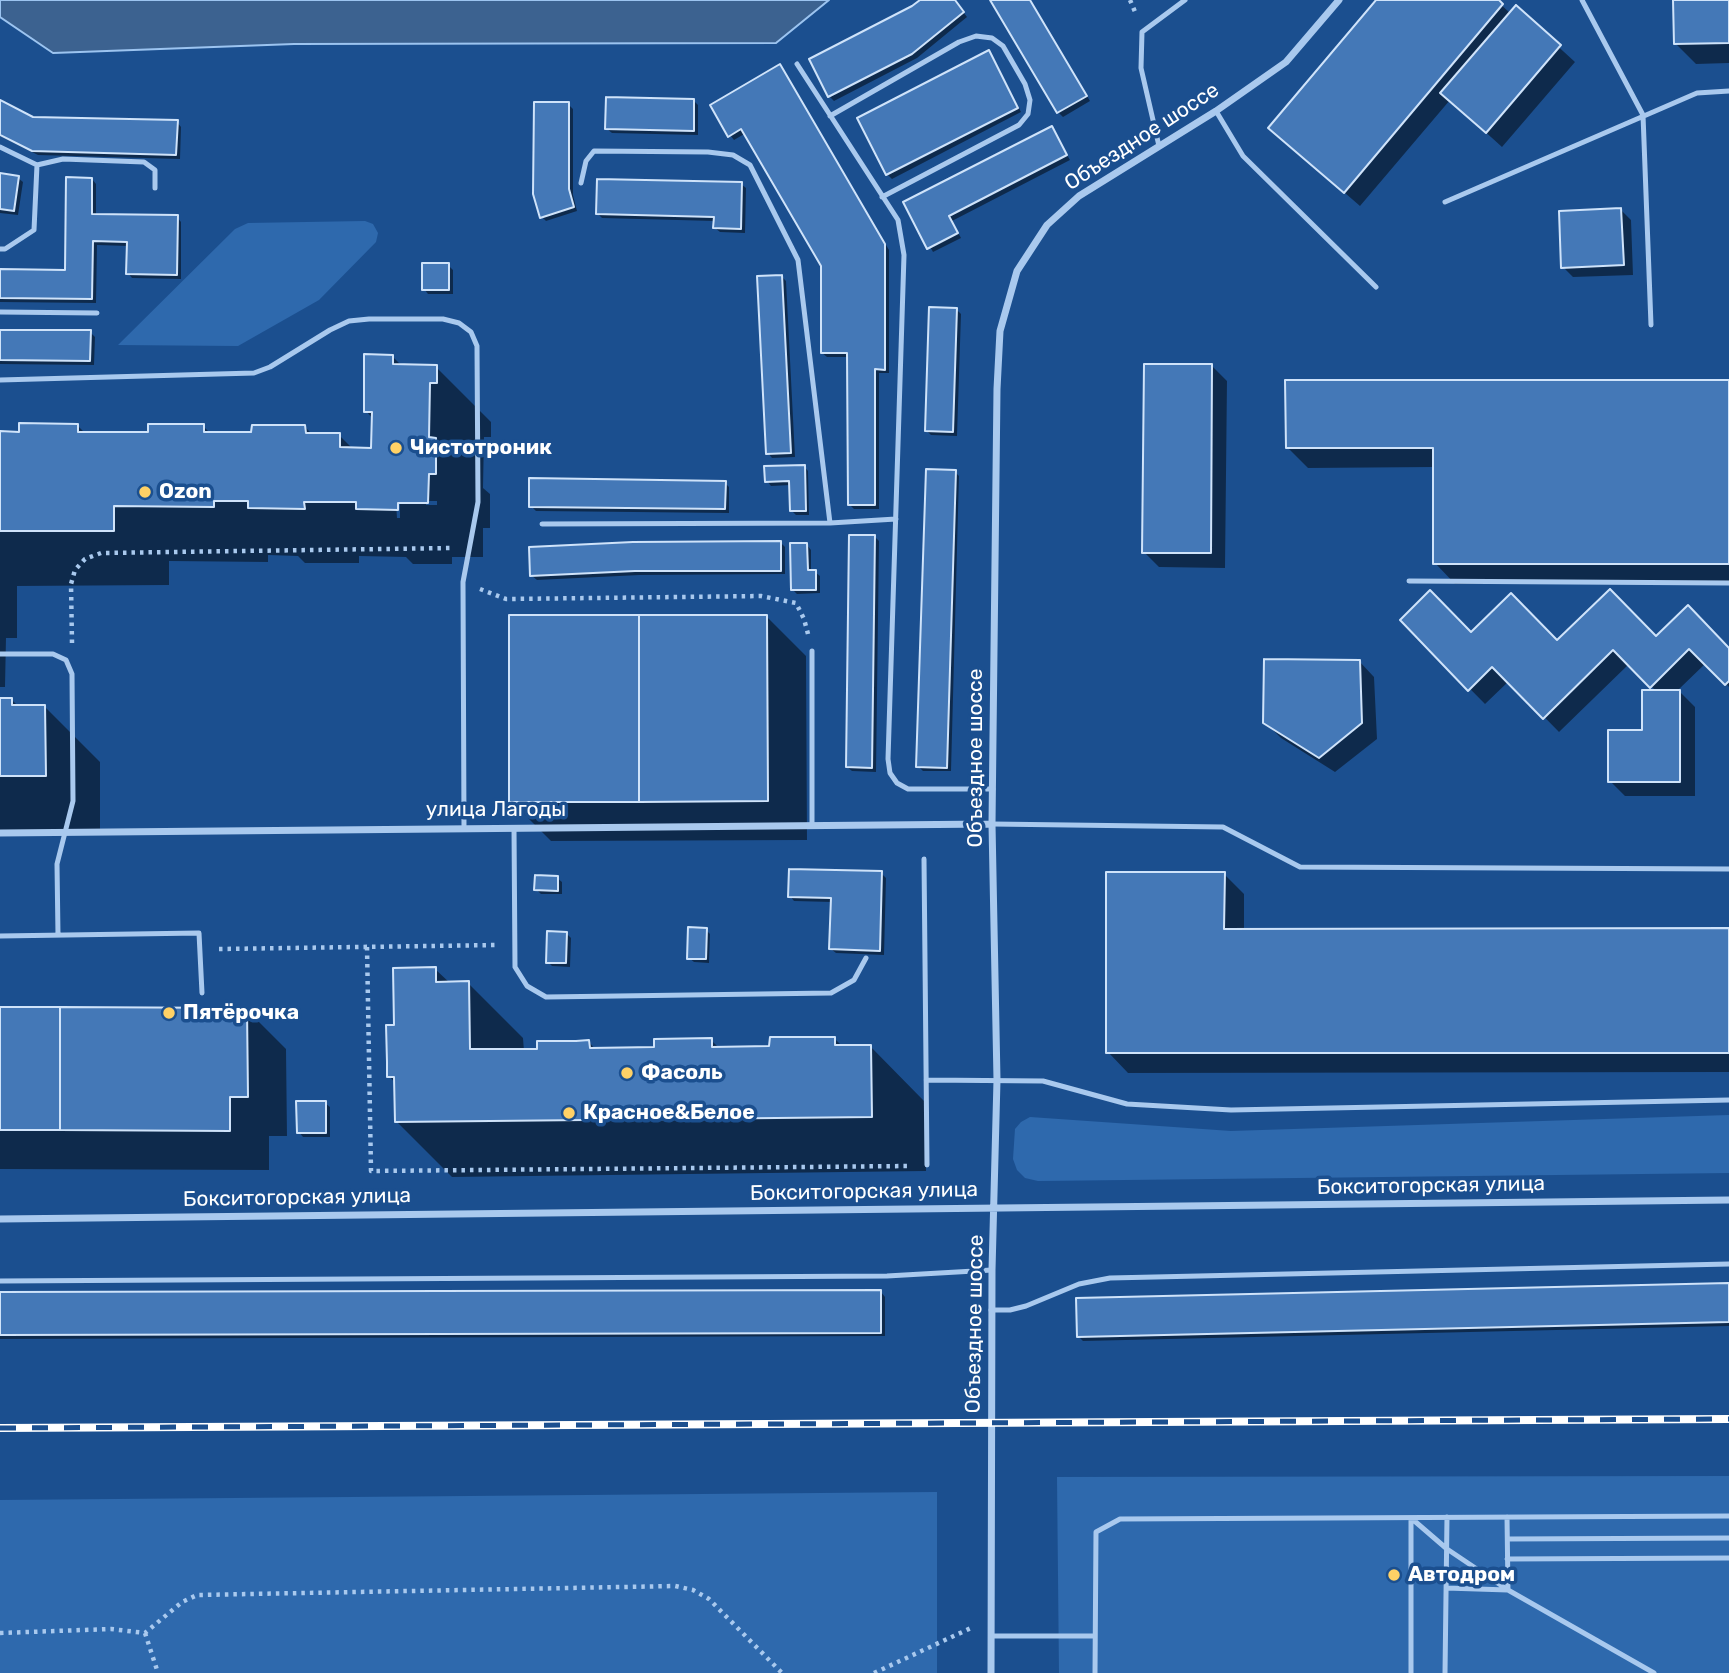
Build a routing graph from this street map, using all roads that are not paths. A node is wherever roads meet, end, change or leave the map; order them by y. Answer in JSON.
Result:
{"nodes":[{"id":1,"x":1185,"y":0,"type":"edge"},
{"id":2,"x":1339,"y":0,"type":"edge"},
{"id":3,"x":1582,"y":0,"type":"edge"},
{"id":4,"x":797,"y":64,"type":"dead end"},
{"id":5,"x":1729,"y":91,"type":"edge"},
{"id":6,"x":1216,"y":111,"type":"junction"},
{"id":7,"x":1643,"y":115,"type":"junction"},
{"id":8,"x":830,"y":116,"type":"junction"},
{"id":9,"x":1159,"y":146,"type":"junction"},
{"id":10,"x":0,"y":147,"type":"edge"},
{"id":11,"x":37,"y":165,"type":"junction"},
{"id":12,"x":581,"y":183,"type":"dead end"},
{"id":13,"x":155,"y":188,"type":"dead end"},
{"id":14,"x":882,"y":197,"type":"junction"},
{"id":15,"x":1445,"y":202,"type":"dead end"},
{"id":16,"x":0,"y":249,"type":"edge"},
{"id":17,"x":1376,"y":287,"type":"dead end"},
{"id":18,"x":0,"y":312,"type":"edge"},
{"id":19,"x":97,"y":313,"type":"dead end"},
{"id":20,"x":1651,"y":326,"type":"dead end"},
{"id":21,"x":0,"y":380,"type":"edge"},
{"id":22,"x":896,"y":519,"type":"junction"},
{"id":23,"x":830,"y":523,"type":"junction"},
{"id":24,"x":542,"y":524,"type":"dead end"},
{"id":25,"x":1409,"y":580,"type":"dead end"},
{"id":26,"x":1729,"y":583,"type":"edge"},
{"id":27,"x":812,"y":651,"type":"road end"},
{"id":28,"x":0,"y":654,"type":"edge"},
{"id":29,"x":993,"y":789,"type":"junction"},
{"id":30,"x":992,"y":824,"type":"junction"},
{"id":31,"x":812,"y":825,"type":"junction"},
{"id":32,"x":464,"y":828,"type":"junction"},
{"id":33,"x":514,"y":828,"type":"junction"},
{"id":34,"x":0,"y":832,"type":"edge"},
{"id":35,"x":65,"y":832,"type":"junction"},
{"id":36,"x":924,"y":859,"type":"dead end"},
{"id":37,"x":1729,"y":869,"type":"edge"},
{"id":38,"x":58,"y":935,"type":"junction"},
{"id":39,"x":0,"y":936,"type":"edge"},
{"id":40,"x":866,"y":958,"type":"dead end"},
{"id":41,"x":202,"y":993,"type":"dead end"},
{"id":42,"x":926,"y":1080,"type":"junction"},
{"id":43,"x":997,"y":1080,"type":"junction"},
{"id":44,"x":1729,"y":1100,"type":"edge"},
{"id":45,"x":927,"y":1166,"type":"dead end"},
{"id":46,"x":1729,"y":1200,"type":"edge"},
{"id":47,"x":994,"y":1208,"type":"junction"},
{"id":48,"x":0,"y":1219,"type":"edge"},
{"id":49,"x":1729,"y":1264,"type":"edge"},
{"id":50,"x":992,"y":1270,"type":"junction"},
{"id":51,"x":0,"y":1281,"type":"edge"},
{"id":52,"x":991,"y":1310,"type":"junction"},
{"id":53,"x":1729,"y":1516,"type":"edge"},
{"id":54,"x":1447,"y":1517,"type":"junction"},
{"id":55,"x":1507,"y":1517,"type":"junction"},
{"id":56,"x":1410,"y":1518,"type":"junction"},
{"id":57,"x":1729,"y":1538,"type":"edge"},
{"id":58,"x":1508,"y":1539,"type":"junction"},
{"id":59,"x":1447,"y":1549,"type":"junction"},
{"id":60,"x":1729,"y":1558,"type":"edge"},
{"id":61,"x":1507,"y":1559,"type":"junction"},
{"id":62,"x":1446,"y":1588,"type":"junction"},
{"id":63,"x":1508,"y":1590,"type":"junction"},
{"id":64,"x":991,"y":1636,"type":"junction"},
{"id":65,"x":1094,"y":1636,"type":"junction"},
{"id":66,"x":991,"y":1673,"type":"edge"},
{"id":67,"x":1095,"y":1673,"type":"edge"},
{"id":68,"x":1411,"y":1673,"type":"edge"},
{"id":69,"x":1445,"y":1673,"type":"edge"},
{"id":70,"x":1654,"y":1673,"type":"edge"}],
"edges":[{"from":1,"to":9,"type":"lane"},
{"from":2,"to":6,"type":"street","name":"Объездное шоссе"},
{"from":3,"to":7,"type":"lane"},
{"from":4,"to":8,"type":"lane"},
{"from":5,"to":7,"type":"lane"},
{"from":6,"to":9,"type":"street","name":"Объездное шоссе"},
{"from":6,"to":17,"type":"lane"},
{"from":7,"to":15,"type":"lane"},
{"from":7,"to":20,"type":"lane"},
{"from":8,"to":14,"type":"lane"},
{"from":8,"to":14,"type":"lane"},
{"from":9,"to":29,"type":"street","name":"Объездное шоссе"},
{"from":10,"to":11,"type":"lane"},
{"from":11,"to":13,"type":"lane"},
{"from":11,"to":16,"type":"lane"},
{"from":12,"to":23,"type":"lane"},
{"from":14,"to":22,"type":"lane"},
{"from":18,"to":19,"type":"lane"},
{"from":21,"to":32,"type":"lane"},
{"from":22,"to":23,"type":"lane"},
{"from":22,"to":29,"type":"lane"},
{"from":23,"to":24,"type":"lane"},
{"from":25,"to":26,"type":"lane"},
{"from":27,"to":31,"type":"lane"},
{"from":28,"to":35,"type":"lane"},
{"from":29,"to":30,"type":"street","name":"Объездное шоссе"},
{"from":30,"to":31,"type":"street","name":"улица Лагоды"},
{"from":30,"to":37,"type":"lane"},
{"from":30,"to":43,"type":"street","name":"Объездное шоссе"},
{"from":31,"to":33,"type":"street","name":"улица Лагоды"},
{"from":32,"to":33,"type":"street","name":"улица Лагоды"},
{"from":32,"to":35,"type":"street","name":"улица Лагоды"},
{"from":33,"to":40,"type":"lane"},
{"from":34,"to":35,"type":"street","name":"улица Лагоды"},
{"from":35,"to":38,"type":"lane"},
{"from":36,"to":42,"type":"lane"},
{"from":38,"to":39,"type":"lane"},
{"from":38,"to":41,"type":"lane"},
{"from":42,"to":43,"type":"lane"},
{"from":42,"to":45,"type":"lane"},
{"from":43,"to":44,"type":"lane"},
{"from":43,"to":47,"type":"street","name":"Объездное шоссе"},
{"from":46,"to":47,"type":"street","name":"Бокситогорская улица"},
{"from":47,"to":48,"type":"street","name":"Бокситогорская улица"},
{"from":47,"to":50,"type":"street","name":"Объездное шоссе"},
{"from":49,"to":52,"type":"lane"},
{"from":50,"to":51,"type":"lane"},
{"from":50,"to":52,"type":"street","name":"Объездное шоссе"},
{"from":52,"to":64,"type":"street","name":"Объездное шоссе"},
{"from":53,"to":55,"type":"lane"},
{"from":54,"to":55,"type":"lane"},
{"from":54,"to":56,"type":"lane"},
{"from":54,"to":59,"type":"lane"},
{"from":55,"to":58,"type":"lane"},
{"from":56,"to":59,"type":"lane"},
{"from":56,"to":65,"type":"lane"},
{"from":56,"to":68,"type":"lane"},
{"from":57,"to":58,"type":"lane"},
{"from":58,"to":61,"type":"lane"},
{"from":59,"to":62,"type":"lane"},
{"from":59,"to":63,"type":"lane"},
{"from":60,"to":61,"type":"lane"},
{"from":61,"to":63,"type":"lane"},
{"from":62,"to":63,"type":"lane"},
{"from":62,"to":69,"type":"lane"},
{"from":63,"to":70,"type":"lane"},
{"from":64,"to":65,"type":"lane"},
{"from":64,"to":66,"type":"street","name":"Объездное шоссе"},
{"from":65,"to":67,"type":"lane"}]}
